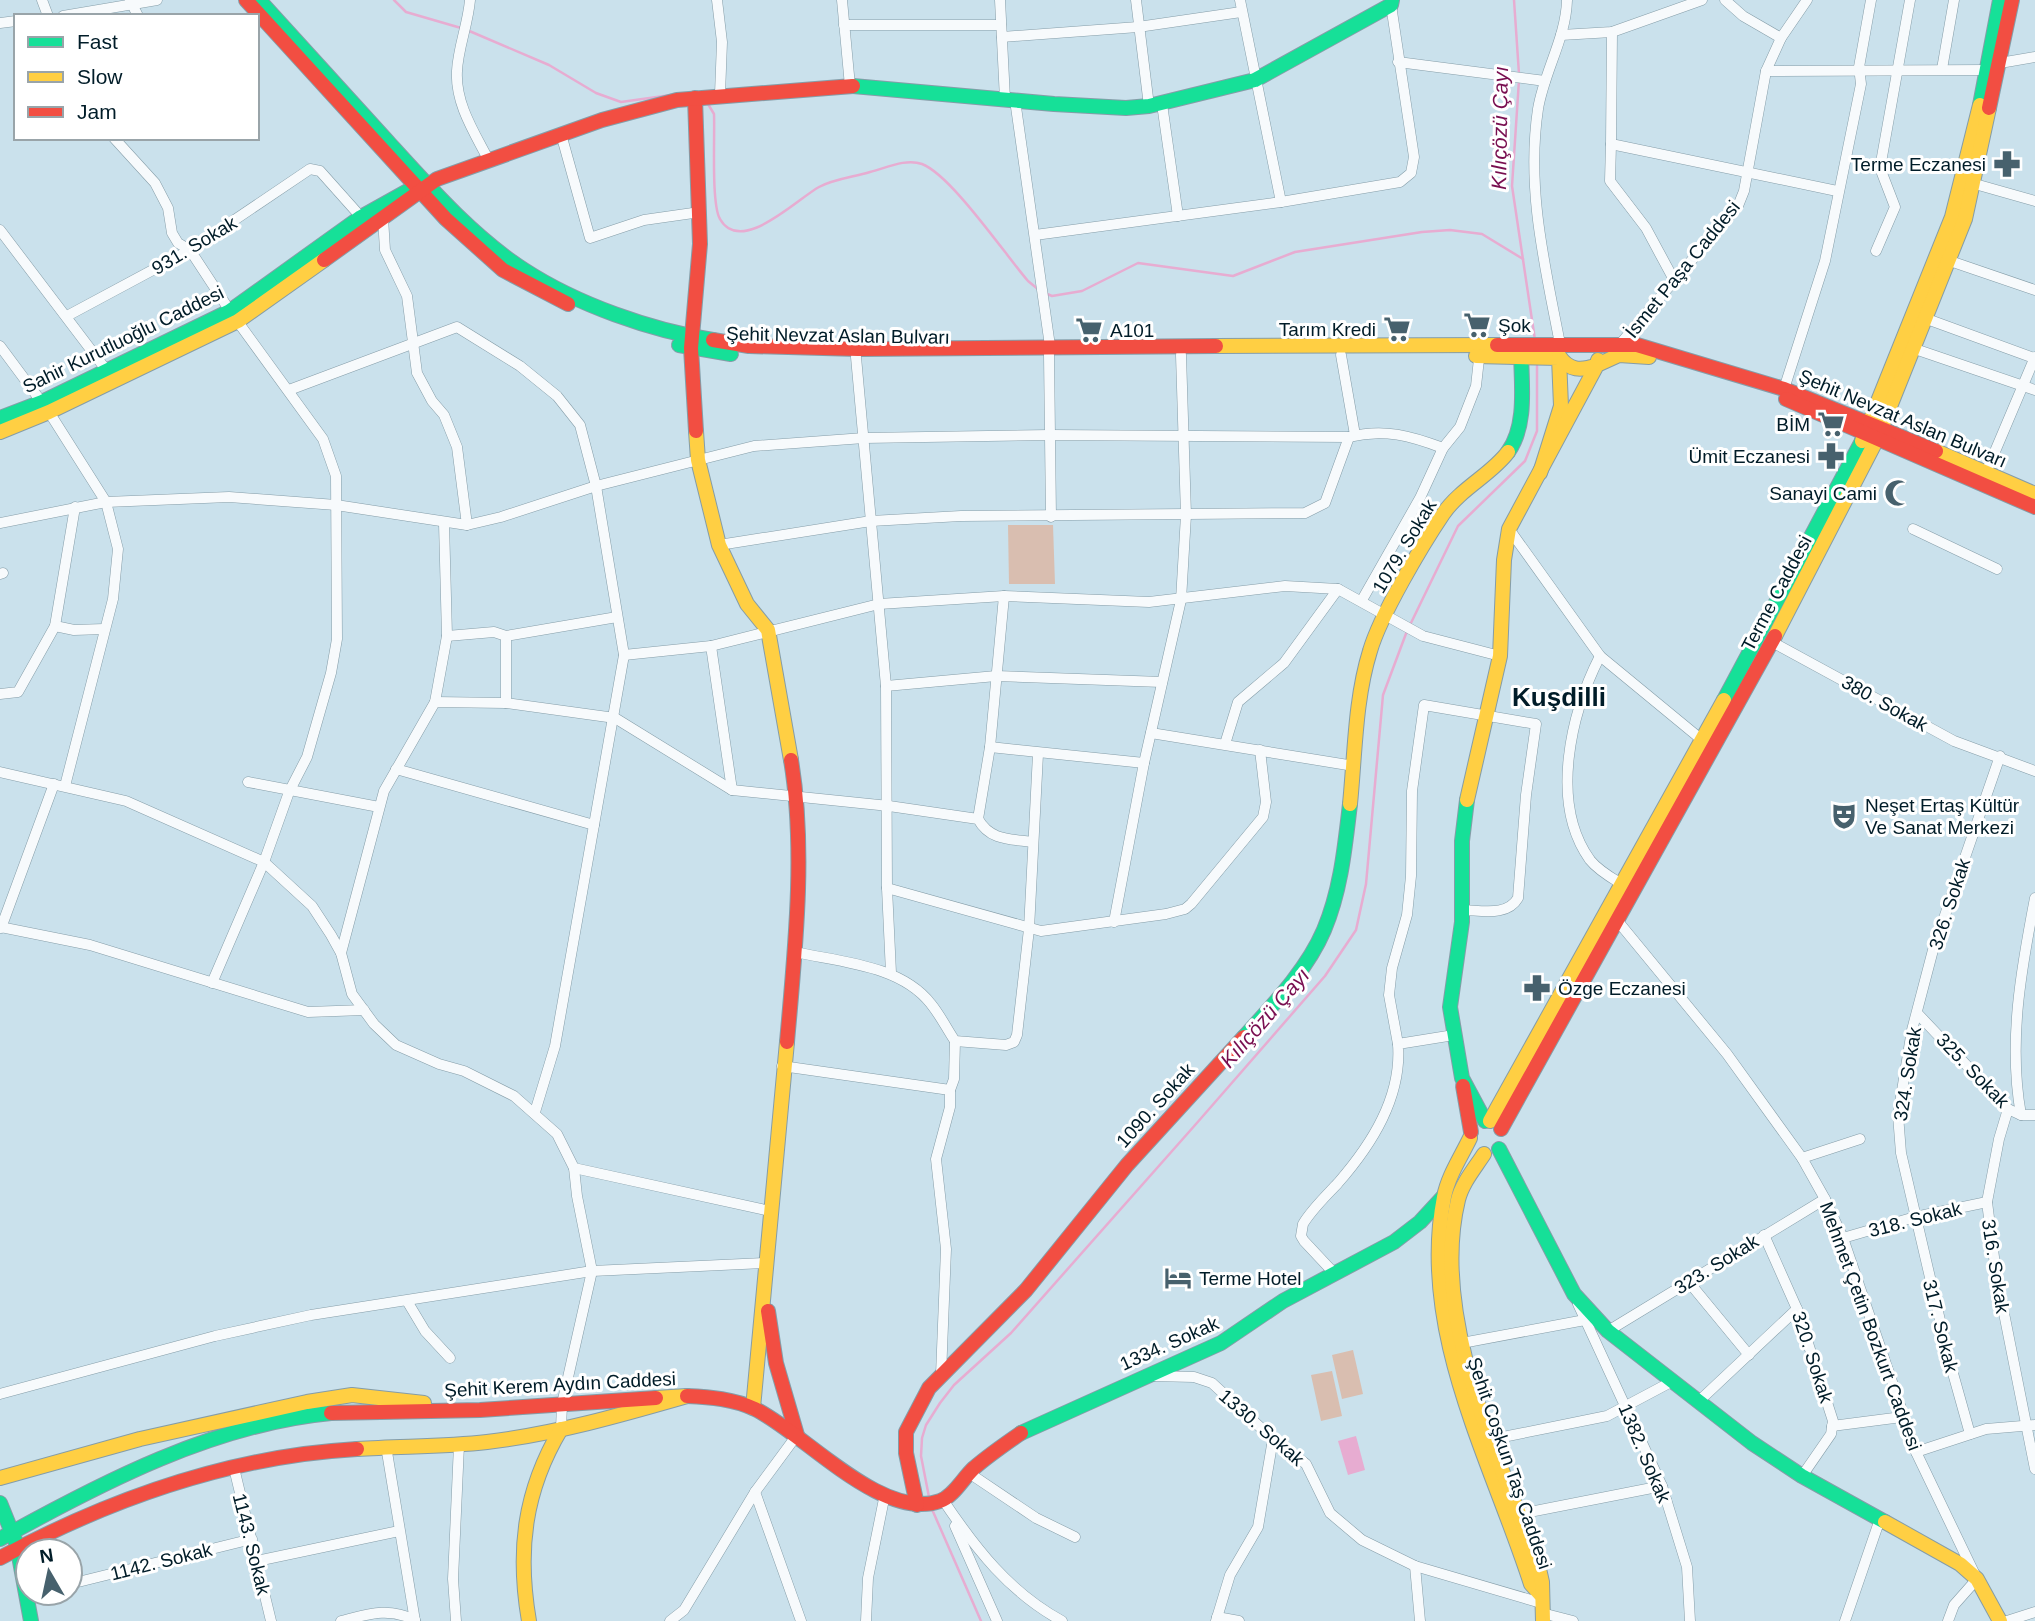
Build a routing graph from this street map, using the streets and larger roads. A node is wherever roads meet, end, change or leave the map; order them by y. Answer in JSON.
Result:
{"nodes":[{"id":1,"x":158,"y":0,"type":"edge"},
{"id":2,"x":246,"y":0,"type":"edge"},
{"id":3,"x":259,"y":0,"type":"edge"},
{"id":4,"x":470,"y":0,"type":"edge"},
{"id":5,"x":717,"y":0,"type":"edge"},
{"id":6,"x":842,"y":0,"type":"edge"},
{"id":7,"x":1000,"y":0,"type":"edge"},
{"id":8,"x":1136,"y":0,"type":"edge"},
{"id":9,"x":1240,"y":0,"type":"edge"},
{"id":10,"x":1567,"y":0,"type":"edge"},
{"id":11,"x":1703,"y":0,"type":"edge"},
{"id":12,"x":1725,"y":0,"type":"edge"},
{"id":13,"x":1807,"y":0,"type":"edge"},
{"id":14,"x":1871,"y":0,"type":"edge"},
{"id":15,"x":1910,"y":0,"type":"edge"},
{"id":16,"x":1954,"y":0,"type":"edge"},
{"id":17,"x":2000,"y":0,"type":"edge"},
{"id":18,"x":2012,"y":0,"type":"edge"},
{"id":19,"x":1391,"y":3,"type":"edge"},
{"id":20,"x":133,"y":7,"type":"edge"},
{"id":21,"x":1241,"y":12,"type":"junction"},
{"id":22,"x":79,"y":14,"type":"edge"},
{"id":23,"x":844,"y":24,"type":"junction"},
{"id":24,"x":1001,"y":25,"type":"junction"},
{"id":25,"x":1138,"y":27,"type":"junction"},
{"id":26,"x":1612,"y":32,"type":"junction"},
{"id":27,"x":1561,"y":35,"type":"junction"},
{"id":28,"x":1002,"y":37,"type":"junction"},
{"id":29,"x":1781,"y":38,"type":"junction"},
{"id":30,"x":2035,"y":57,"type":"edge"},
{"id":31,"x":1398,"y":62,"type":"junction"},
{"id":32,"x":1993,"y":67,"type":"junction"},
{"id":33,"x":1942,"y":69,"type":"junction"},
{"id":34,"x":1897,"y":70,"type":"junction"},
{"id":35,"x":1766,"y":71,"type":"junction"},
{"id":36,"x":1859,"y":72,"type":"junction"},
{"id":37,"x":1255,"y":80,"type":"junction"},
{"id":38,"x":1545,"y":81,"type":"junction"},
{"id":39,"x":850,"y":86,"type":"junction"},
{"id":40,"x":720,"y":94,"type":"junction"},
{"id":41,"x":695,"y":98,"type":"junction"},
{"id":42,"x":1010,"y":99,"type":"junction"},
{"id":43,"x":1155,"y":105,"type":"junction"},
{"id":44,"x":561,"y":134,"type":"junction"},
{"id":45,"x":116,"y":140,"type":"edge"},
{"id":46,"x":1611,"y":144,"type":"junction"},
{"id":47,"x":488,"y":159,"type":"junction"},
{"id":48,"x":1746,"y":172,"type":"junction"},
{"id":49,"x":1975,"y":184,"type":"junction"},
{"id":50,"x":425,"y":186,"type":"junction"},
{"id":51,"x":1837,"y":191,"type":"junction"},
{"id":52,"x":2035,"y":201,"type":"edge"},
{"id":53,"x":1281,"y":202,"type":"junction"},
{"id":54,"x":700,"y":212,"type":"junction"},
{"id":55,"x":1178,"y":216,"type":"junction"},
{"id":56,"x":361,"y":217,"type":"junction"},
{"id":57,"x":383,"y":218,"type":"junction"},
{"id":58,"x":0,"y":230,"type":"edge"},
{"id":59,"x":1035,"y":235,"type":"junction"},
{"id":60,"x":190,"y":250,"type":"junction"},
{"id":61,"x":1877,"y":251,"type":"dead end"},
{"id":62,"x":1951,"y":261,"type":"junction"},
{"id":63,"x":1674,"y":280,"type":"junction"},
{"id":64,"x":2035,"y":290,"type":"edge"},
{"id":65,"x":67,"y":316,"type":"junction"},
{"id":66,"x":234,"y":316,"type":"junction"},
{"id":67,"x":1927,"y":319,"type":"junction"},
{"id":68,"x":413,"y":343,"type":"junction"},
{"id":69,"x":1621,"y":343,"type":"junction"},
{"id":70,"x":691,"y":344,"type":"junction"},
{"id":71,"x":1602,"y":345,"type":"junction"},
{"id":72,"x":0,"y":346,"type":"edge"},
{"id":73,"x":1915,"y":349,"type":"junction"},
{"id":74,"x":1050,"y":350,"type":"junction"},
{"id":75,"x":1480,"y":351,"type":"junction"},
{"id":76,"x":1521,"y":351,"type":"junction"},
{"id":77,"x":1555,"y":351,"type":"junction"},
{"id":78,"x":1181,"y":355,"type":"junction"},
{"id":79,"x":1341,"y":355,"type":"junction"},
{"id":80,"x":856,"y":357,"type":"junction"},
{"id":81,"x":2035,"y":358,"type":"edge"},
{"id":82,"x":1597,"y":365,"type":"junction"},
{"id":83,"x":107,"y":371,"type":"junction"},
{"id":84,"x":1560,"y":387,"type":"junction"},
{"id":85,"x":2022,"y":387,"type":"junction"},
{"id":86,"x":1784,"y":389,"type":"junction"},
{"id":87,"x":289,"y":390,"type":"junction"},
{"id":88,"x":1585,"y":390,"type":"junction"},
{"id":89,"x":2035,"y":390,"type":"edge"},
{"id":90,"x":1560,"y":406,"type":"junction"},
{"id":91,"x":46,"y":407,"type":"junction"},
{"id":92,"x":1576,"y":409,"type":"junction"},
{"id":93,"x":0,"y":418,"type":"edge"},
{"id":94,"x":1874,"y":431,"type":"junction"},
{"id":95,"x":0,"y":432,"type":"edge"},
{"id":96,"x":1050,"y":435,"type":"junction"},
{"id":97,"x":1352,"y":436,"type":"junction"},
{"id":98,"x":864,"y":438,"type":"junction"},
{"id":99,"x":1184,"y":438,"type":"junction"},
{"id":100,"x":1443,"y":448,"type":"junction"},
{"id":101,"x":698,"y":460,"type":"junction"},
{"id":102,"x":1540,"y":472,"type":"junction"},
{"id":103,"x":1985,"y":475,"type":"junction"},
{"id":104,"x":596,"y":486,"type":"junction"},
{"id":105,"x":2035,"y":494,"type":"edge"},
{"id":106,"x":107,"y":502,"type":"junction"},
{"id":107,"x":336,"y":505,"type":"junction"},
{"id":108,"x":75,"y":507,"type":"junction"},
{"id":109,"x":2035,"y":507,"type":"edge"},
{"id":110,"x":1186,"y":515,"type":"junction"},
{"id":111,"x":1051,"y":517,"type":"junction"},
{"id":112,"x":871,"y":521,"type":"junction"},
{"id":113,"x":0,"y":523,"type":"edge"},
{"id":114,"x":444,"y":523,"type":"junction"},
{"id":115,"x":467,"y":524,"type":"junction"},
{"id":116,"x":1509,"y":529,"type":"junction"},
{"id":117,"x":1913,"y":529,"type":"dead end"},
{"id":118,"x":719,"y":545,"type":"junction"},
{"id":119,"x":1997,"y":569,"type":"dead end"},
{"id":120,"x":1338,"y":589,"type":"junction"},
{"id":121,"x":1004,"y":596,"type":"junction"},
{"id":122,"x":1181,"y":600,"type":"junction"},
{"id":123,"x":1362,"y":600,"type":"junction"},
{"id":124,"x":879,"y":604,"type":"junction"},
{"id":125,"x":1386,"y":614,"type":"junction"},
{"id":126,"x":617,"y":617,"type":"junction"},
{"id":127,"x":55,"y":626,"type":"junction"},
{"id":128,"x":104,"y":628,"type":"junction"},
{"id":129,"x":768,"y":630,"type":"junction"},
{"id":130,"x":447,"y":636,"type":"junction"},
{"id":131,"x":506,"y":636,"type":"junction"},
{"id":132,"x":1772,"y":642,"type":"junction"},
{"id":133,"x":711,"y":646,"type":"junction"},
{"id":134,"x":624,"y":655,"type":"junction"},
{"id":135,"x":1500,"y":656,"type":"junction"},
{"id":136,"x":1600,"y":656,"type":"junction"},
{"id":137,"x":996,"y":676,"type":"junction"},
{"id":138,"x":1162,"y":682,"type":"junction"},
{"id":139,"x":886,"y":686,"type":"junction"},
{"id":140,"x":0,"y":694,"type":"edge"},
{"id":141,"x":435,"y":702,"type":"junction"},
{"id":142,"x":506,"y":703,"type":"junction"},
{"id":143,"x":1486,"y":714,"type":"junction"},
{"id":144,"x":615,"y":718,"type":"junction"},
{"id":145,"x":1151,"y":733,"type":"junction"},
{"id":146,"x":1702,"y":740,"type":"junction"},
{"id":147,"x":1225,"y":744,"type":"junction"},
{"id":148,"x":990,"y":747,"type":"junction"},
{"id":149,"x":1260,"y":750,"type":"junction"},
{"id":150,"x":1038,"y":754,"type":"junction"},
{"id":151,"x":2000,"y":756,"type":"junction"},
{"id":152,"x":1144,"y":763,"type":"junction"},
{"id":153,"x":1354,"y":766,"type":"junction"},
{"id":154,"x":396,"y":769,"type":"junction"},
{"id":155,"x":2035,"y":771,"type":"edge"},
{"id":156,"x":2,"y":776,"type":"edge"},
{"id":157,"x":248,"y":782,"type":"dead end"},
{"id":158,"x":60,"y":785,"type":"junction"},
{"id":159,"x":732,"y":790,"type":"junction"},
{"id":160,"x":289,"y":792,"type":"junction"},
{"id":161,"x":797,"y":797,"type":"junction"},
{"id":162,"x":888,"y":806,"type":"junction"},
{"id":163,"x":379,"y":807,"type":"junction"},
{"id":164,"x":978,"y":819,"type":"junction"},
{"id":165,"x":594,"y":825,"type":"junction"},
{"id":166,"x":1033,"y":842,"type":"junction"},
{"id":167,"x":264,"y":862,"type":"junction"},
{"id":168,"x":1620,"y":883,"type":"junction"},
{"id":169,"x":887,"y":888,"type":"junction"},
{"id":170,"x":2035,"y":898,"type":"edge"},
{"id":171,"x":1461,"y":910,"type":"junction"},
{"id":172,"x":1616,"y":919,"type":"junction"},
{"id":173,"x":1114,"y":922,"type":"junction"},
{"id":174,"x":0,"y":928,"type":"edge"},
{"id":175,"x":1029,"y":929,"type":"junction"},
{"id":176,"x":795,"y":951,"type":"junction"},
{"id":177,"x":341,"y":953,"type":"junction"},
{"id":178,"x":891,"y":973,"type":"junction"},
{"id":179,"x":212,"y":984,"type":"junction"},
{"id":180,"x":364,"y":1010,"type":"junction"},
{"id":181,"x":1917,"y":1013,"type":"junction"},
{"id":182,"x":1454,"y":1035,"type":"junction"},
{"id":183,"x":955,"y":1041,"type":"junction"},
{"id":184,"x":1398,"y":1044,"type":"junction"},
{"id":185,"x":782,"y":1066,"type":"junction"},
{"id":186,"x":1462,"y":1078,"type":"junction"},
{"id":187,"x":950,"y":1090,"type":"junction"},
{"id":188,"x":2008,"y":1109,"type":"junction"},
{"id":189,"x":535,"y":1112,"type":"junction"},
{"id":190,"x":2021,"y":1115,"type":"junction"},
{"id":191,"x":2035,"y":1115,"type":"edge"},
{"id":192,"x":1492,"y":1123,"type":"junction"},
{"id":193,"x":1470,"y":1135,"type":"junction"},
{"id":194,"x":1860,"y":1139,"type":"dead end"},
{"id":195,"x":1499,"y":1149,"type":"junction"},
{"id":196,"x":1484,"y":1154,"type":"junction"},
{"id":197,"x":1802,"y":1158,"type":"junction"},
{"id":198,"x":574,"y":1168,"type":"junction"},
{"id":199,"x":1444,"y":1196,"type":"junction"},
{"id":200,"x":1825,"y":1199,"type":"junction"},
{"id":201,"x":1987,"y":1202,"type":"junction"},
{"id":202,"x":770,"y":1211,"type":"junction"},
{"id":203,"x":1915,"y":1217,"type":"junction"},
{"id":204,"x":1764,"y":1235,"type":"junction"},
{"id":205,"x":1843,"y":1238,"type":"junction"},
{"id":206,"x":765,"y":1263,"type":"junction"},
{"id":207,"x":592,"y":1271,"type":"junction"},
{"id":208,"x":1333,"y":1272,"type":"junction"},
{"id":209,"x":1688,"y":1282,"type":"junction"},
{"id":210,"x":764,"y":1289,"type":"junction"},
{"id":211,"x":1574,"y":1293,"type":"junction"},
{"id":212,"x":407,"y":1301,"type":"junction"},
{"id":213,"x":1797,"y":1309,"type":"junction"},
{"id":214,"x":1585,"y":1320,"type":"junction"},
{"id":215,"x":1608,"y":1331,"type":"junction"},
{"id":216,"x":1462,"y":1343,"type":"junction"},
{"id":217,"x":1749,"y":1355,"type":"junction"},
{"id":218,"x":450,"y":1358,"type":"dead end"},
{"id":219,"x":941,"y":1375,"type":"junction"},
{"id":220,"x":1145,"y":1376,"type":"junction"},
{"id":221,"x":1671,"y":1382,"type":"junction"},
{"id":222,"x":0,"y":1394,"type":"edge"},
{"id":223,"x":687,"y":1396,"type":"junction"},
{"id":224,"x":1698,"y":1402,"type":"junction"},
{"id":225,"x":562,"y":1404,"type":"junction"},
{"id":226,"x":753,"y":1408,"type":"junction"},
{"id":227,"x":1626,"y":1409,"type":"junction"},
{"id":228,"x":464,"y":1410,"type":"junction"},
{"id":229,"x":1902,"y":1417,"type":"junction"},
{"id":230,"x":2024,"y":1425,"type":"junction"},
{"id":231,"x":2035,"y":1425,"type":"edge"},
{"id":232,"x":1832,"y":1426,"type":"junction"},
{"id":233,"x":561,"y":1429,"type":"junction"},
{"id":234,"x":1970,"y":1434,"type":"junction"},
{"id":235,"x":797,"y":1435,"type":"junction"},
{"id":236,"x":1272,"y":1439,"type":"junction"},
{"id":237,"x":1493,"y":1439,"type":"junction"},
{"id":238,"x":459,"y":1445,"type":"junction"},
{"id":239,"x":386,"y":1446,"type":"junction"},
{"id":240,"x":1916,"y":1452,"type":"junction"},
{"id":241,"x":234,"y":1468,"type":"junction"},
{"id":242,"x":2035,"y":1469,"type":"edge"},
{"id":243,"x":969,"y":1473,"type":"junction"},
{"id":244,"x":1802,"y":1476,"type":"junction"},
{"id":245,"x":0,"y":1478,"type":"edge"},
{"id":246,"x":1662,"y":1486,"type":"junction"},
{"id":247,"x":755,"y":1492,"type":"junction"},
{"id":248,"x":885,"y":1494,"type":"junction"},
{"id":249,"x":943,"y":1500,"type":"junction"},
{"id":250,"x":0,"y":1503,"type":"edge"},
{"id":251,"x":917,"y":1505,"type":"junction"},
{"id":252,"x":1520,"y":1514,"type":"junction"},
{"id":253,"x":1880,"y":1519,"type":"junction"},
{"id":254,"x":399,"y":1531,"type":"junction"},
{"id":255,"x":6,"y":1536,"type":"edge"},
{"id":256,"x":1075,"y":1536,"type":"dead end"},
{"id":257,"x":39,"y":1537,"type":"edge"},
{"id":258,"x":252,"y":1539,"type":"junction"},
{"id":259,"x":257,"y":1561,"type":"junction"},
{"id":260,"x":1415,"y":1566,"type":"junction"},
{"id":261,"x":1977,"y":1579,"type":"junction"},
{"id":262,"x":84,"y":1581,"type":"edge"},
{"id":263,"x":1542,"y":1608,"type":"edge"},
{"id":264,"x":684,"y":1609,"type":"junction"},
{"id":265,"x":2035,"y":1612,"type":"edge"},
{"id":266,"x":1217,"y":1619,"type":"edge"},
{"id":267,"x":271,"y":1621,"type":"edge"},
{"id":268,"x":341,"y":1621,"type":"edge"},
{"id":269,"x":415,"y":1621,"type":"edge"},
{"id":270,"x":456,"y":1621,"type":"edge"},
{"id":271,"x":529,"y":1621,"type":"edge"},
{"id":272,"x":670,"y":1621,"type":"edge"},
{"id":273,"x":689,"y":1621,"type":"edge"},
{"id":274,"x":801,"y":1621,"type":"edge"},
{"id":275,"x":866,"y":1621,"type":"edge"},
{"id":276,"x":998,"y":1621,"type":"edge"},
{"id":277,"x":1062,"y":1621,"type":"edge"},
{"id":278,"x":1239,"y":1621,"type":"edge"},
{"id":279,"x":1420,"y":1621,"type":"edge"},
{"id":280,"x":1573,"y":1621,"type":"edge"},
{"id":281,"x":1690,"y":1621,"type":"edge"},
{"id":282,"x":1845,"y":1621,"type":"edge"},
{"id":283,"x":1948,"y":1621,"type":"edge"},
{"id":284,"x":2000,"y":1621,"type":"edge"},
{"id":285,"x":2007,"y":1621,"type":"edge"}],
"edges":[{"from":1,"to":20,"type":"street"},
{"from":2,"to":50,"type":"street","name":"Şehit Nevzat Aslan Bulvarı"},
{"from":3,"to":50,"type":"street","name":"Şehit Nevzat Aslan Bulvarı"},
{"from":4,"to":47,"type":"street"},
{"from":5,"to":40,"type":"street"},
{"from":6,"to":23,"type":"street"},
{"from":7,"to":24,"type":"street"},
{"from":8,"to":25,"type":"street"},
{"from":9,"to":21,"type":"street"},
{"from":10,"to":27,"type":"street"},
{"from":11,"to":26,"type":"street"},
{"from":12,"to":29,"type":"street"},
{"from":13,"to":29,"type":"street","name":"İsmet Paşa Caddesi"},
{"from":14,"to":36,"type":"street"},
{"from":15,"to":34,"type":"street"},
{"from":16,"to":33,"type":"street"},
{"from":17,"to":32,"type":"street","name":"Terme Caddesi"},
{"from":18,"to":32,"type":"street","name":"Terme Caddesi"},
{"from":19,"to":31,"type":"street"},
{"from":19,"to":37,"type":"street"},
{"from":20,"to":22,"type":"street"},
{"from":21,"to":25,"type":"street"},
{"from":21,"to":37,"type":"street"},
{"from":23,"to":24,"type":"street"},
{"from":23,"to":39,"type":"street"},
{"from":24,"to":28,"type":"street"},
{"from":25,"to":28,"type":"street"},
{"from":25,"to":43,"type":"street"},
{"from":26,"to":27,"type":"street"},
{"from":26,"to":46,"type":"street"},
{"from":27,"to":38,"type":"street"},
{"from":28,"to":42,"type":"street"},
{"from":29,"to":35,"type":"street","name":"İsmet Paşa Caddesi"},
{"from":30,"to":32,"type":"street"},
{"from":31,"to":38,"type":"street"},
{"from":31,"to":53,"type":"street"},
{"from":32,"to":33,"type":"street"},
{"from":32,"to":49,"type":"street","name":"Terme Caddesi"},
{"from":32,"to":94,"type":"street","name":"Terme Caddesi"},
{"from":33,"to":34,"type":"street"},
{"from":34,"to":36,"type":"street"},
{"from":34,"to":61,"type":"street"},
{"from":35,"to":36,"type":"street"},
{"from":35,"to":48,"type":"street","name":"İsmet Paşa Caddesi"},
{"from":36,"to":51,"type":"street"},
{"from":37,"to":43,"type":"street"},
{"from":37,"to":53,"type":"street"},
{"from":38,"to":77,"type":"street"},
{"from":39,"to":40,"type":"street"},
{"from":39,"to":42,"type":"street"},
{"from":40,"to":41,"type":"street"},
{"from":41,"to":44,"type":"street"},
{"from":41,"to":54,"type":"street"},
{"from":42,"to":43,"type":"street"},
{"from":42,"to":59,"type":"street"},
{"from":43,"to":55,"type":"street"},
{"from":44,"to":47,"type":"street"},
{"from":44,"to":54,"type":"street"},
{"from":45,"to":60,"type":"street"},
{"from":46,"to":48,"type":"street"},
{"from":46,"to":63,"type":"street"},
{"from":47,"to":50,"type":"street"},
{"from":48,"to":51,"type":"street"},
{"from":48,"to":63,"type":"street","name":"İsmet Paşa Caddesi"},
{"from":49,"to":52,"type":"street"},
{"from":49,"to":62,"type":"street","name":"Terme Caddesi"},
{"from":50,"to":56,"type":"street","name":"Sahir Kurutluoğlu Caddesi"},
{"from":50,"to":57,"type":"street","name":"Sahir Kurutluoğlu Caddesi"},
{"from":50,"to":70,"type":"street","name":"Şehit Nevzat Aslan Bulvarı"},
{"from":51,"to":86,"type":"street"},
{"from":53,"to":55,"type":"street"},
{"from":54,"to":70,"type":"street"},
{"from":55,"to":59,"type":"street"},
{"from":56,"to":60,"type":"street","name":"931. Sokak"},
{"from":56,"to":66,"type":"street","name":"Sahir Kurutluoğlu Caddesi"},
{"from":57,"to":66,"type":"street","name":"Sahir Kurutluoğlu Caddesi"},
{"from":57,"to":68,"type":"street"},
{"from":58,"to":65,"type":"street"},
{"from":59,"to":74,"type":"street"},
{"from":60,"to":65,"type":"street","name":"931. Sokak"},
{"from":60,"to":66,"type":"street"},
{"from":62,"to":64,"type":"street"},
{"from":62,"to":67,"type":"street","name":"Terme Caddesi"},
{"from":63,"to":69,"type":"street","name":"İsmet Paşa Caddesi"},
{"from":65,"to":83,"type":"street"},
{"from":66,"to":83,"type":"street","name":"Sahir Kurutluoğlu Caddesi"},
{"from":66,"to":87,"type":"street"},
{"from":66,"to":91,"type":"street","name":"Sahir Kurutluoğlu Caddesi"},
{"from":67,"to":73,"type":"street","name":"Terme Caddesi"},
{"from":67,"to":81,"type":"street"},
{"from":68,"to":87,"type":"street"},
{"from":68,"to":104,"type":"street"},
{"from":68,"to":115,"type":"street"},
{"from":69,"to":71,"type":"street","name":"Şehit Nevzat Aslan Bulvarı"},
{"from":69,"to":86,"type":"street","name":"Şehit Nevzat Aslan Bulvarı"},
{"from":70,"to":74,"type":"street","name":"Şehit Nevzat Aslan Bulvarı"},
{"from":70,"to":80,"type":"street","name":"Şehit Nevzat Aslan Bulvarı"},
{"from":70,"to":101,"type":"street"},
{"from":71,"to":77,"type":"street","name":"Şehit Nevzat Aslan Bulvarı"},
{"from":71,"to":82,"type":"street"},
{"from":72,"to":91,"type":"street"},
{"from":73,"to":85,"type":"street"},
{"from":73,"to":94,"type":"street","name":"Terme Caddesi"},
{"from":74,"to":75,"type":"street","name":"Şehit Nevzat Aslan Bulvarı"},
{"from":74,"to":78,"type":"street","name":"Şehit Nevzat Aslan Bulvarı"},
{"from":74,"to":80,"type":"street","name":"Şehit Nevzat Aslan Bulvarı"},
{"from":74,"to":96,"type":"street"},
{"from":75,"to":76,"type":"street","name":"Şehit Nevzat Aslan Bulvarı"},
{"from":75,"to":79,"type":"street","name":"Şehit Nevzat Aslan Bulvarı"},
{"from":75,"to":100,"type":"street"},
{"from":76,"to":77,"type":"street","name":"Şehit Nevzat Aslan Bulvarı"},
{"from":76,"to":125,"type":"street","name":"1079. Sokak"},
{"from":77,"to":82,"type":"street","name":"Şehit Nevzat Aslan Bulvarı"},
{"from":77,"to":84,"type":"street"},
{"from":78,"to":79,"type":"street","name":"Şehit Nevzat Aslan Bulvarı"},
{"from":78,"to":99,"type":"street"},
{"from":79,"to":97,"type":"street"},
{"from":80,"to":98,"type":"street"},
{"from":81,"to":85,"type":"street"},
{"from":82,"to":88,"type":"street"},
{"from":82,"to":94,"type":"street","name":"Şehit Nevzat Aslan Bulvarı"},
{"from":83,"to":91,"type":"street","name":"Sahir Kurutluoğlu Caddesi"},
{"from":84,"to":88,"type":"street"},
{"from":84,"to":90,"type":"street"},
{"from":85,"to":89,"type":"street"},
{"from":85,"to":103,"type":"street"},
{"from":86,"to":94,"type":"street","name":"Şehit Nevzat Aslan Bulvarı"},
{"from":87,"to":107,"type":"street"},
{"from":88,"to":92,"type":"street"},
{"from":90,"to":92,"type":"street"},
{"from":90,"to":102,"type":"street"},
{"from":91,"to":93,"type":"street","name":"Sahir Kurutluoğlu Caddesi"},
{"from":91,"to":95,"type":"street","name":"Sahir Kurutluoğlu Caddesi"},
{"from":91,"to":106,"type":"street"},
{"from":92,"to":102,"type":"street"},
{"from":94,"to":103,"type":"street","name":"Şehit Nevzat Aslan Bulvarı"},
{"from":94,"to":109,"type":"street","name":"Şehit Nevzat Aslan Bulvarı"},
{"from":94,"to":132,"type":"street","name":"Terme Caddesi"},
{"from":94,"to":146,"type":"street","name":"Terme Caddesi"},
{"from":96,"to":98,"type":"street"},
{"from":96,"to":99,"type":"street"},
{"from":96,"to":111,"type":"street"},
{"from":97,"to":99,"type":"street"},
{"from":97,"to":100,"type":"street"},
{"from":97,"to":110,"type":"street"},
{"from":98,"to":101,"type":"street"},
{"from":98,"to":112,"type":"street"},
{"from":99,"to":110,"type":"street"},
{"from":100,"to":123,"type":"street"},
{"from":101,"to":104,"type":"street"},
{"from":101,"to":118,"type":"street"},
{"from":102,"to":116,"type":"street"},
{"from":103,"to":105,"type":"street","name":"Şehit Nevzat Aslan Bulvarı"},
{"from":104,"to":115,"type":"street"},
{"from":104,"to":126,"type":"street"},
{"from":106,"to":107,"type":"street"},
{"from":106,"to":108,"type":"street"},
{"from":106,"to":128,"type":"street"},
{"from":107,"to":114,"type":"street"},
{"from":107,"to":160,"type":"street"},
{"from":108,"to":113,"type":"street"},
{"from":108,"to":127,"type":"street"},
{"from":110,"to":111,"type":"street"},
{"from":110,"to":122,"type":"street"},
{"from":111,"to":112,"type":"street"},
{"from":112,"to":118,"type":"street"},
{"from":112,"to":124,"type":"street"},
{"from":114,"to":115,"type":"street"},
{"from":114,"to":130,"type":"street"},
{"from":116,"to":135,"type":"street"},
{"from":116,"to":136,"type":"street"},
{"from":117,"to":119,"type":"street"},
{"from":118,"to":129,"type":"street"},
{"from":120,"to":122,"type":"street"},
{"from":120,"to":123,"type":"street"},
{"from":120,"to":147,"type":"street"},
{"from":121,"to":122,"type":"street"},
{"from":121,"to":124,"type":"street"},
{"from":121,"to":137,"type":"street"},
{"from":122,"to":138,"type":"street"},
{"from":123,"to":125,"type":"street"},
{"from":124,"to":129,"type":"street"},
{"from":124,"to":139,"type":"street"},
{"from":125,"to":135,"type":"street"},
{"from":125,"to":153,"type":"street","name":"1090. Sokak"},
{"from":126,"to":131,"type":"street"},
{"from":126,"to":134,"type":"street"},
{"from":127,"to":128,"type":"street"},
{"from":127,"to":140,"type":"street"},
{"from":128,"to":158,"type":"street"},
{"from":129,"to":133,"type":"street"},
{"from":129,"to":161,"type":"street"},
{"from":130,"to":131,"type":"street"},
{"from":130,"to":141,"type":"street"},
{"from":131,"to":142,"type":"street"},
{"from":132,"to":151,"type":"street","name":"380. Sokak"},
{"from":132,"to":172,"type":"street","name":"Terme Caddesi"},
{"from":133,"to":134,"type":"street"},
{"from":133,"to":159,"type":"street"},
{"from":134,"to":144,"type":"street"},
{"from":135,"to":143,"type":"street"},
{"from":136,"to":146,"type":"street"},
{"from":136,"to":168,"type":"street"},
{"from":137,"to":138,"type":"street"},
{"from":137,"to":139,"type":"street"},
{"from":137,"to":148,"type":"street"},
{"from":138,"to":145,"type":"street"},
{"from":139,"to":162,"type":"street"},
{"from":141,"to":142,"type":"street"},
{"from":141,"to":154,"type":"street"},
{"from":142,"to":144,"type":"street"},
{"from":143,"to":171,"type":"street"},
{"from":143,"to":171,"type":"street"},
{"from":143,"to":184,"type":"street"},
{"from":144,"to":159,"type":"street"},
{"from":144,"to":165,"type":"street"},
{"from":145,"to":147,"type":"street"},
{"from":145,"to":152,"type":"street"},
{"from":146,"to":168,"type":"street","name":"Terme Caddesi"},
{"from":147,"to":149,"type":"street"},
{"from":148,"to":150,"type":"street"},
{"from":148,"to":164,"type":"street"},
{"from":149,"to":153,"type":"street"},
{"from":149,"to":173,"type":"street"},
{"from":150,"to":152,"type":"street"},
{"from":150,"to":166,"type":"street"},
{"from":151,"to":155,"type":"street","name":"380. Sokak"},
{"from":151,"to":181,"type":"street","name":"326. Sokak"},
{"from":152,"to":173,"type":"street"},
{"from":153,"to":219,"type":"street","name":"1090. Sokak"},
{"from":154,"to":163,"type":"street"},
{"from":154,"to":165,"type":"street"},
{"from":156,"to":158,"type":"street"},
{"from":157,"to":160,"type":"street"},
{"from":158,"to":167,"type":"street"},
{"from":158,"to":174,"type":"street"},
{"from":159,"to":161,"type":"street"},
{"from":160,"to":163,"type":"street"},
{"from":160,"to":167,"type":"street"},
{"from":161,"to":162,"type":"street"},
{"from":161,"to":176,"type":"street"},
{"from":162,"to":164,"type":"street"},
{"from":162,"to":169,"type":"street"},
{"from":163,"to":177,"type":"street"},
{"from":164,"to":166,"type":"street"},
{"from":165,"to":189,"type":"street"},
{"from":166,"to":175,"type":"street"},
{"from":167,"to":177,"type":"street"},
{"from":167,"to":179,"type":"street"},
{"from":168,"to":192,"type":"street","name":"Terme Caddesi"},
{"from":169,"to":175,"type":"street"},
{"from":169,"to":178,"type":"street"},
{"from":170,"to":190,"type":"street"},
{"from":171,"to":182,"type":"street"},
{"from":172,"to":192,"type":"street","name":"Terme Caddesi"},
{"from":172,"to":197,"type":"street","name":"Mehmet Çetin Bozkurt Caddesi"},
{"from":173,"to":175,"type":"street"},
{"from":174,"to":179,"type":"street"},
{"from":175,"to":183,"type":"street"},
{"from":176,"to":178,"type":"street"},
{"from":176,"to":185,"type":"street"},
{"from":177,"to":180,"type":"street"},
{"from":178,"to":183,"type":"street"},
{"from":179,"to":180,"type":"street"},
{"from":180,"to":189,"type":"street"},
{"from":181,"to":188,"type":"street","name":"325. Sokak"},
{"from":181,"to":203,"type":"street","name":"324. Sokak"},
{"from":182,"to":184,"type":"street"},
{"from":182,"to":186,"type":"street"},
{"from":183,"to":187,"type":"street"},
{"from":184,"to":208,"type":"street"},
{"from":185,"to":187,"type":"street"},
{"from":185,"to":202,"type":"street"},
{"from":186,"to":192,"type":"street"},
{"from":186,"to":193,"type":"street"},
{"from":187,"to":219,"type":"street"},
{"from":188,"to":190,"type":"street","name":"325. Sokak"},
{"from":188,"to":201,"type":"street","name":"316. Sokak"},
{"from":189,"to":198,"type":"street"},
{"from":190,"to":191,"type":"street","name":"325. Sokak"},
{"from":192,"to":193,"type":"street"},
{"from":192,"to":195,"type":"street"},
{"from":193,"to":196,"type":"street"},
{"from":193,"to":199,"type":"street","name":"Şehit Coşkun Taş Caddesi"},
{"from":194,"to":197,"type":"street"},
{"from":195,"to":196,"type":"street"},
{"from":195,"to":211,"type":"street"},
{"from":196,"to":216,"type":"street","name":"Şehit Coşkun Taş Caddesi"},
{"from":197,"to":200,"type":"street","name":"Mehmet Çetin Bozkurt Caddesi"},
{"from":198,"to":202,"type":"street"},
{"from":198,"to":207,"type":"street"},
{"from":199,"to":208,"type":"street","name":"1334. Sokak"},
{"from":199,"to":263,"type":"street","name":"Şehit Coşkun Taş Caddesi"},
{"from":200,"to":204,"type":"street","name":"323. Sokak"},
{"from":200,"to":205,"type":"street","name":"Mehmet Çetin Bozkurt Caddesi"},
{"from":201,"to":203,"type":"street","name":"318. Sokak"},
{"from":201,"to":230,"type":"street","name":"316. Sokak"},
{"from":202,"to":206,"type":"street"},
{"from":203,"to":205,"type":"street","name":"318. Sokak"},
{"from":203,"to":234,"type":"street","name":"317. Sokak"},
{"from":204,"to":209,"type":"street","name":"323. Sokak"},
{"from":204,"to":213,"type":"street","name":"320. Sokak"},
{"from":205,"to":229,"type":"street","name":"Mehmet Çetin Bozkurt Caddesi"},
{"from":206,"to":207,"type":"street"},
{"from":206,"to":210,"type":"street"},
{"from":207,"to":212,"type":"street"},
{"from":207,"to":225,"type":"street"},
{"from":208,"to":220,"type":"street","name":"1334. Sokak"},
{"from":209,"to":215,"type":"street","name":"323. Sokak"},
{"from":209,"to":217,"type":"street"},
{"from":210,"to":226,"type":"street"},
{"from":210,"to":235,"type":"street"},
{"from":211,"to":214,"type":"street","name":"1382. Sokak"},
{"from":211,"to":215,"type":"street"},
{"from":212,"to":218,"type":"street"},
{"from":212,"to":222,"type":"street"},
{"from":213,"to":217,"type":"street"},
{"from":213,"to":232,"type":"street","name":"320. Sokak"},
{"from":214,"to":216,"type":"street"},
{"from":214,"to":227,"type":"street","name":"1382. Sokak"},
{"from":215,"to":221,"type":"street"},
{"from":216,"to":237,"type":"street","name":"Şehit Coşkun Taş Caddesi"},
{"from":217,"to":224,"type":"street"},
{"from":219,"to":251,"type":"street","name":"1090. Sokak"},
{"from":220,"to":236,"type":"street","name":"1330. Sokak"},
{"from":220,"to":243,"type":"street","name":"1334. Sokak"},
{"from":221,"to":224,"type":"street"},
{"from":221,"to":227,"type":"street"},
{"from":223,"to":225,"type":"street","name":"Şehit Kerem Aydın Caddesi"},
{"from":223,"to":226,"type":"street"},
{"from":223,"to":233,"type":"street","name":"Şehit Kerem Aydın Caddesi"},
{"from":224,"to":244,"type":"street"},
{"from":225,"to":228,"type":"street","name":"Şehit Kerem Aydın Caddesi"},
{"from":225,"to":233,"type":"street"},
{"from":226,"to":235,"type":"street"},
{"from":227,"to":237,"type":"street"},
{"from":227,"to":246,"type":"street","name":"1382. Sokak"},
{"from":228,"to":245,"type":"street"},
{"from":228,"to":255,"type":"street","name":"Şehit Kerem Aydın Caddesi"},
{"from":229,"to":232,"type":"street"},
{"from":229,"to":240,"type":"street","name":"Mehmet Çetin Bozkurt Caddesi"},
{"from":230,"to":231,"type":"street"},
{"from":230,"to":234,"type":"street"},
{"from":230,"to":242,"type":"street","name":"316. Sokak"},
{"from":232,"to":244,"type":"street","name":"320. Sokak"},
{"from":233,"to":238,"type":"street","name":"Şehit Kerem Aydın Caddesi"},
{"from":233,"to":271,"type":"street"},
{"from":234,"to":240,"type":"street"},
{"from":235,"to":247,"type":"street"},
{"from":235,"to":248,"type":"street"},
{"from":236,"to":260,"type":"street","name":"1330. Sokak"},
{"from":236,"to":266,"type":"street"},
{"from":237,"to":252,"type":"street","name":"Şehit Coşkun Taş Caddesi"},
{"from":238,"to":239,"type":"street","name":"Şehit Kerem Aydın Caddesi"},
{"from":238,"to":270,"type":"street"},
{"from":239,"to":241,"type":"street","name":"Şehit Kerem Aydın Caddesi"},
{"from":239,"to":254,"type":"street"},
{"from":240,"to":261,"type":"street","name":"Mehmet Çetin Bozkurt Caddesi"},
{"from":241,"to":257,"type":"street","name":"Şehit Kerem Aydın Caddesi"},
{"from":241,"to":258,"type":"street","name":"1143. Sokak"},
{"from":243,"to":249,"type":"street","name":"1334. Sokak"},
{"from":243,"to":256,"type":"street"},
{"from":244,"to":253,"type":"street"},
{"from":246,"to":252,"type":"street"},
{"from":246,"to":281,"type":"street","name":"1382. Sokak"},
{"from":247,"to":264,"type":"street"},
{"from":247,"to":274,"type":"street"},
{"from":248,"to":251,"type":"street"},
{"from":248,"to":275,"type":"street"},
{"from":249,"to":251,"type":"street"},
{"from":249,"to":276,"type":"street"},
{"from":249,"to":277,"type":"street"},
{"from":250,"to":255,"type":"street"},
{"from":252,"to":263,"type":"street","name":"Şehit Coşkun Taş Caddesi"},
{"from":253,"to":261,"type":"street"},
{"from":253,"to":282,"type":"street"},
{"from":254,"to":259,"type":"street"},
{"from":254,"to":269,"type":"street"},
{"from":258,"to":259,"type":"street","name":"1143. Sokak"},
{"from":258,"to":262,"type":"street","name":"1142. Sokak"},
{"from":259,"to":267,"type":"street","name":"1143. Sokak"},
{"from":260,"to":263,"type":"street","name":"1330. Sokak"},
{"from":260,"to":279,"type":"street"},
{"from":261,"to":283,"type":"street"},
{"from":261,"to":284,"type":"street"},
{"from":263,"to":280,"type":"street","name":"1330. Sokak"},
{"from":264,"to":272,"type":"street"},
{"from":264,"to":273,"type":"street"},
{"from":265,"to":285,"type":"street"},
{"from":266,"to":278,"type":"street"},
{"from":268,"to":269,"type":"street"}]}
